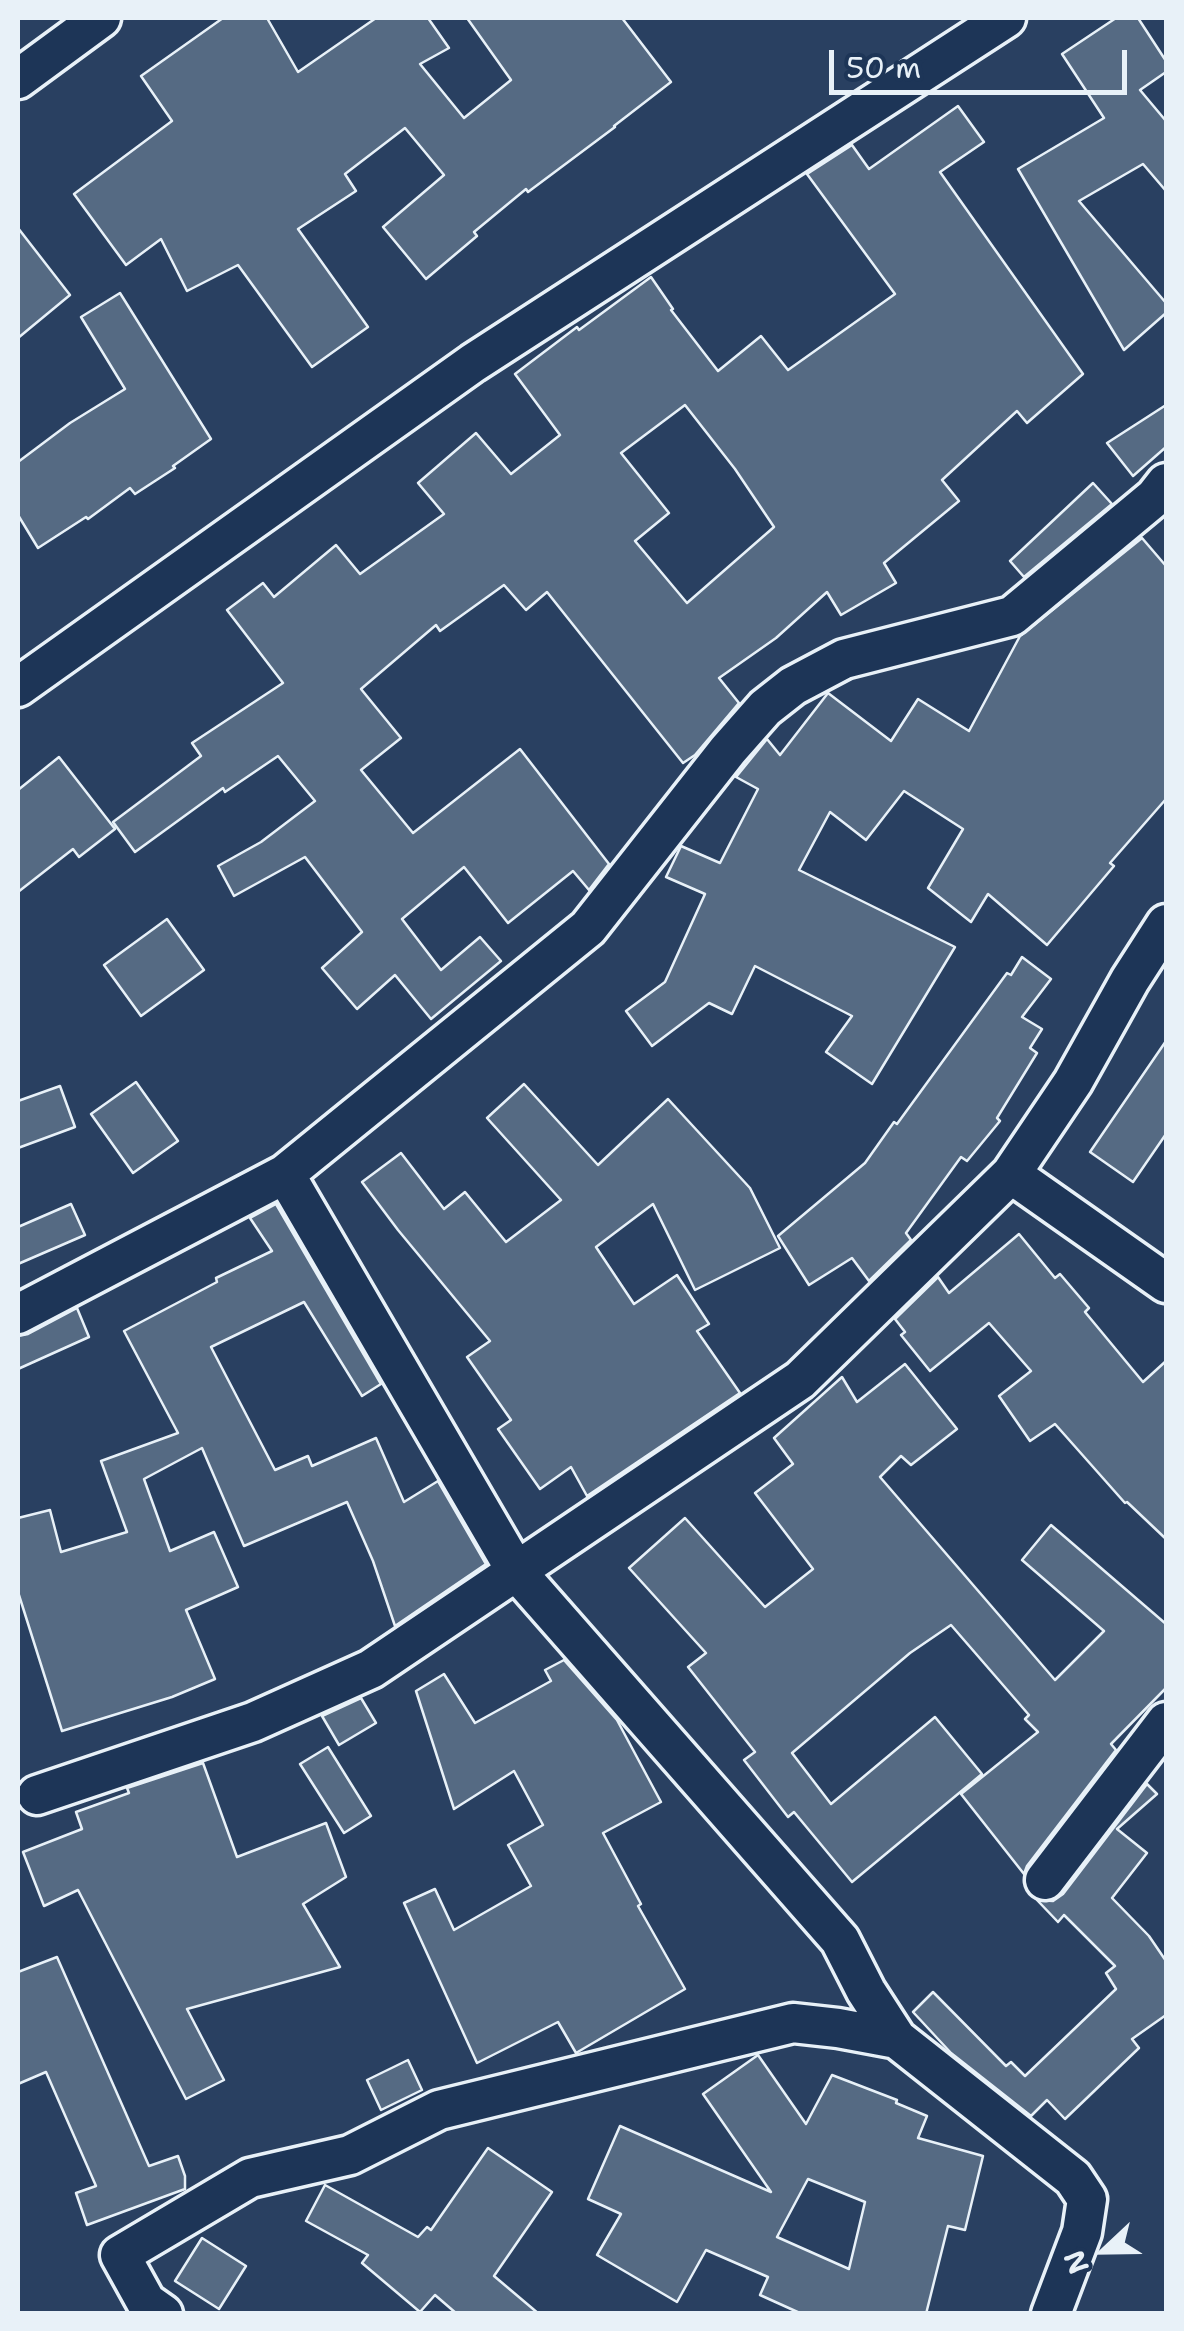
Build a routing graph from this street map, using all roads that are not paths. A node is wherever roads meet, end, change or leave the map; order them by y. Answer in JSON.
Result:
{"nodes":[{"id":1,"x":101,"y":18,"type":"edge"},
{"id":2,"x":1006,"y":18,"type":"edge"},
{"id":3,"x":18,"y":79,"type":"edge"},
{"id":4,"x":1166,"y":482,"type":"edge"},
{"id":5,"x":18,"y":687,"type":"edge"},
{"id":6,"x":1166,"y":924,"type":"edge"},
{"id":7,"x":284,"y":1174,"type":"junction"},
{"id":8,"x":1011,"y":1174,"type":"junction"},
{"id":9,"x":1166,"y":1283,"type":"edge"},
{"id":10,"x":18,"y":1314,"type":"edge"},
{"id":11,"x":516,"y":1570,"type":"junction"},
{"id":12,"x":1166,"y":1722,"type":"edge"},
{"id":13,"x":37,"y":1795,"type":"dead end"},
{"id":14,"x":1046,"y":1880,"type":"dead end"},
{"id":15,"x":897,"y":2038,"type":"junction"},
{"id":16,"x":163,"y":2314,"type":"edge"},
{"id":17,"x":1051,"y":2314,"type":"edge"}],
"edges":[{"from":1,"to":3,"type":"street"},
{"from":2,"to":5,"type":"street"},
{"from":4,"to":7,"type":"street"},
{"from":6,"to":8,"type":"street"},
{"from":7,"to":10,"type":"street"},
{"from":7,"to":11,"type":"street"},
{"from":8,"to":9,"type":"street"},
{"from":8,"to":11,"type":"street"},
{"from":11,"to":13,"type":"street"},
{"from":11,"to":15,"type":"street"},
{"from":12,"to":14,"type":"street"},
{"from":15,"to":16,"type":"street"},
{"from":15,"to":17,"type":"street"}]}
